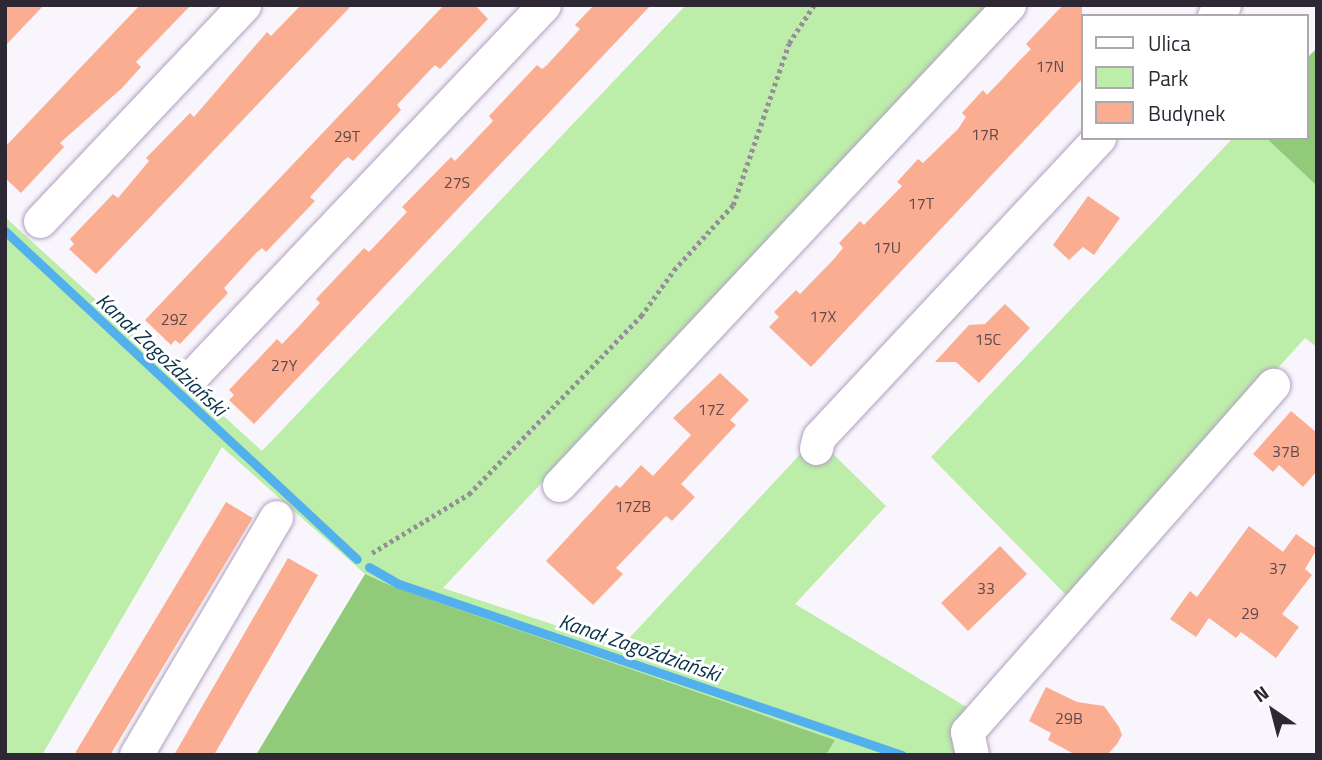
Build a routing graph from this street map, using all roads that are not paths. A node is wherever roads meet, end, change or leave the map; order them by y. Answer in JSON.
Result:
{"nodes":[{"id":1,"x":244,"y":5,"type":"edge"},
{"id":2,"x":544,"y":5,"type":"edge"},
{"id":3,"x":1010,"y":5,"type":"edge"},
{"id":4,"x":1097,"y":140,"type":"edge"},
{"id":5,"x":40,"y":220,"type":"dead end"},
{"id":6,"x":195,"y":373,"type":"dead end"},
{"id":7,"x":1273,"y":385,"type":"dead end"},
{"id":8,"x":816,"y":449,"type":"dead end"},
{"id":9,"x":559,"y":485,"type":"dead end"},
{"id":10,"x":276,"y":517,"type":"dead end"},
{"id":11,"x":136,"y":755,"type":"edge"},
{"id":12,"x":972,"y":755,"type":"edge"}],
"edges":[{"from":1,"to":5,"type":"street"},
{"from":2,"to":6,"type":"street"},
{"from":3,"to":9,"type":"street"},
{"from":4,"to":8,"type":"street"},
{"from":7,"to":12,"type":"street"},
{"from":10,"to":11,"type":"street"}]}
